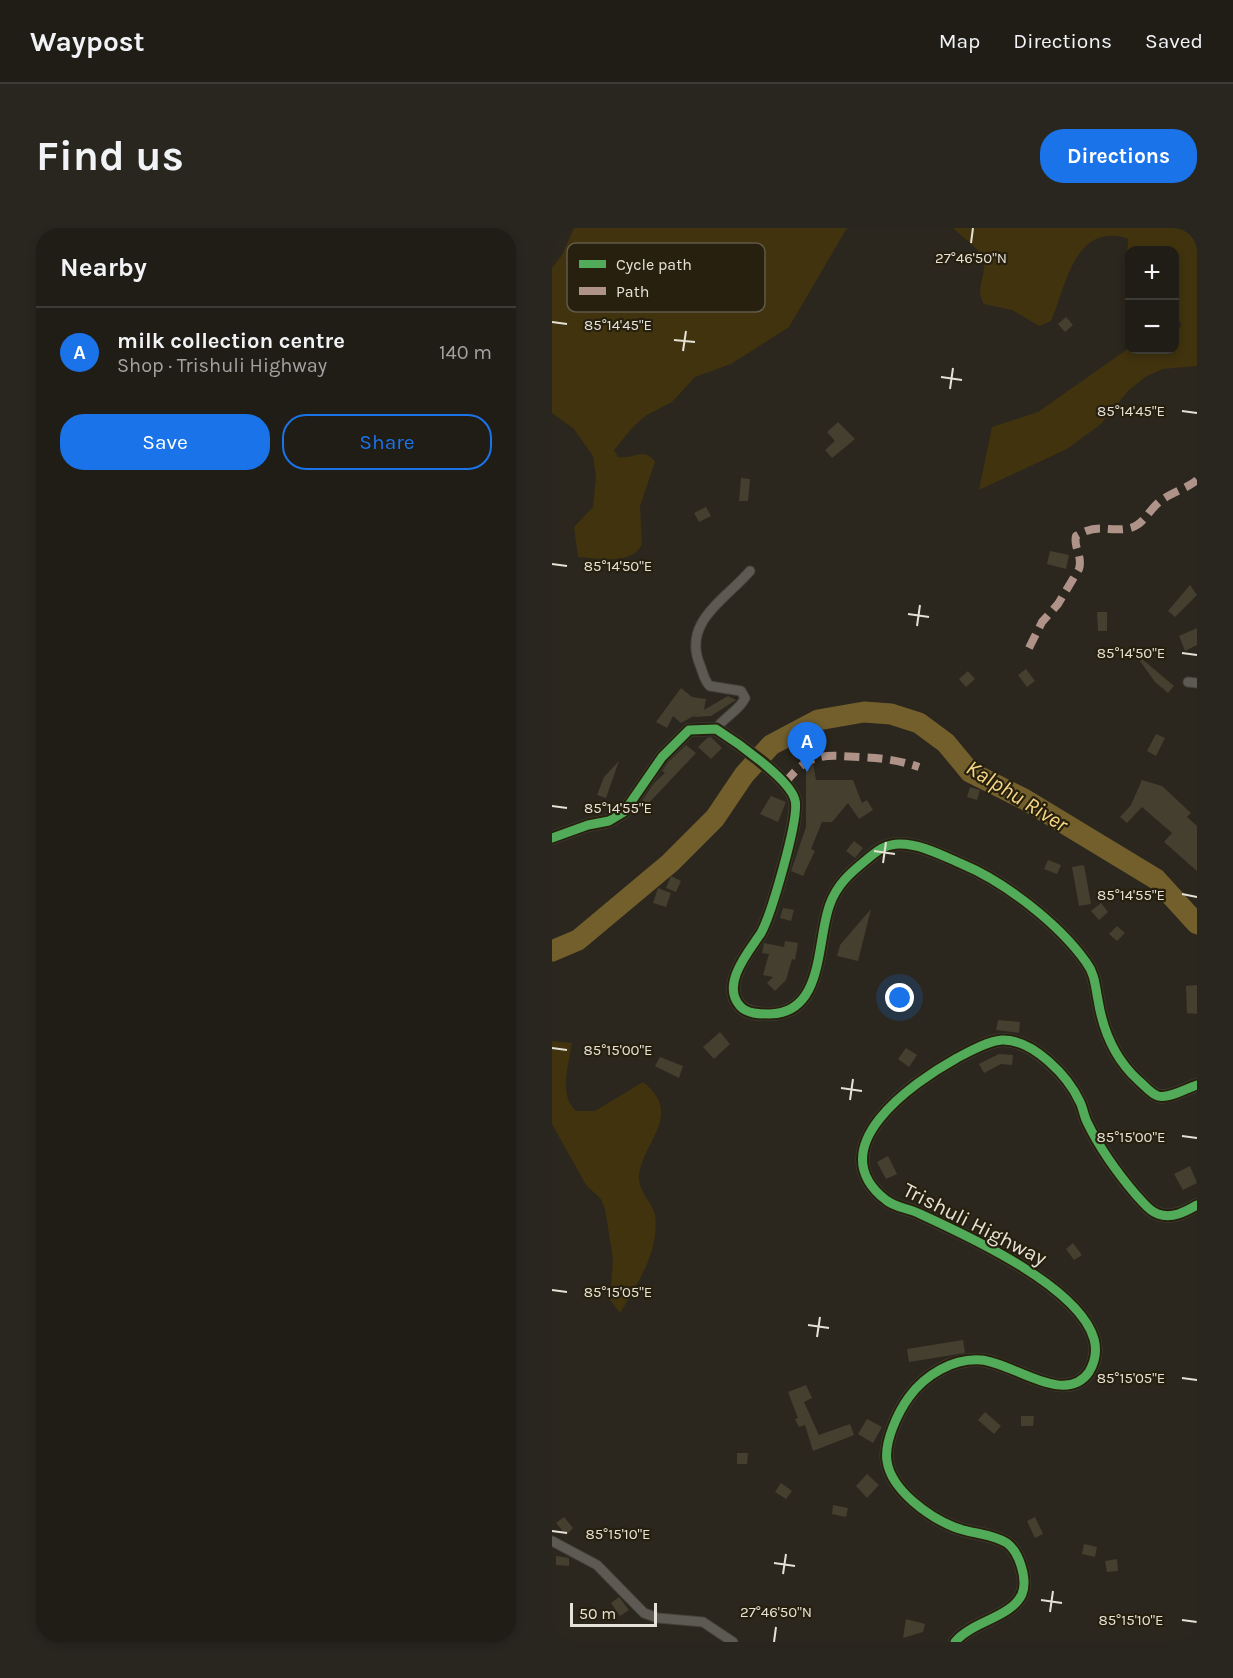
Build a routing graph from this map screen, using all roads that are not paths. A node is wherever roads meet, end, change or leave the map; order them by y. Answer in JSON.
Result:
{"nodes":[{"id":1,"x":750,"y":571,"type":"dead end"},
{"id":2,"x":716,"y":729,"type":"junction"},
{"id":3,"x":552,"y":838,"type":"edge"},
{"id":4,"x":1197,"y":1085,"type":"edge"},
{"id":5,"x":1197,"y":1205,"type":"edge"},
{"id":6,"x":552,"y":1541,"type":"edge"},
{"id":7,"x":733,"y":1642,"type":"edge"},
{"id":8,"x":956,"y":1642,"type":"edge"}],
"edges":[{"from":1,"to":2,"type":"street"},
{"from":2,"to":3,"type":"street"},
{"from":2,"to":4,"type":"street"},
{"from":5,"to":8,"type":"street","name":"Trishuli Highway"},
{"from":6,"to":7,"type":"street"}]}
